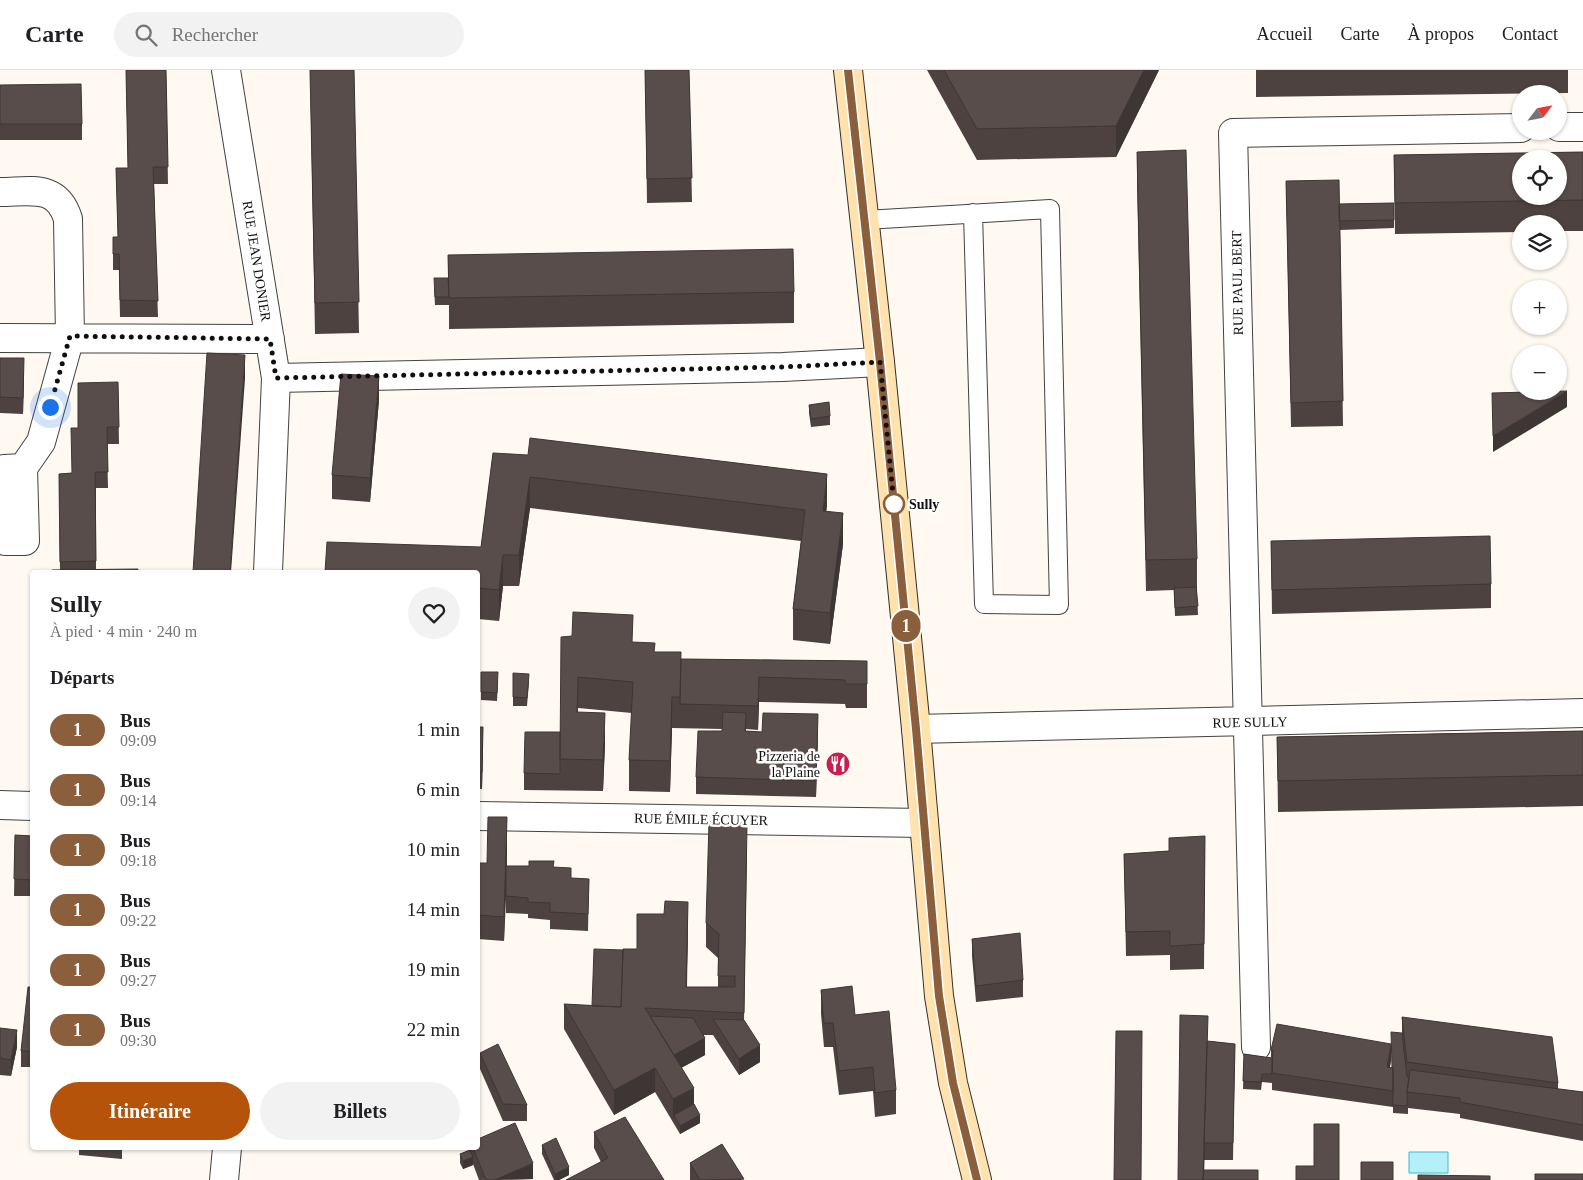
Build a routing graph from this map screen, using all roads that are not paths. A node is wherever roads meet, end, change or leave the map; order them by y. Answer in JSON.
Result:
{"nodes":[{"id":1,"x":226,"y":70,"type":"edge"},
{"id":2,"x":848,"y":70,"type":"edge"},
{"id":3,"x":1568,"y":127,"type":"edge"},
{"id":4,"x":1583,"y":127,"type":"edge"},
{"id":5,"x":1512,"y":128,"type":"edge"},
{"id":6,"x":0,"y":192,"type":"edge"},
{"id":7,"x":973,"y":213,"type":"junction"},
{"id":8,"x":864,"y":220,"type":"junction"},
{"id":9,"x":70,"y":336,"type":"junction"},
{"id":10,"x":0,"y":338,"type":"edge"},
{"id":11,"x":270,"y":339,"type":"junction"},
{"id":12,"x":880,"y":362,"type":"junction"},
{"id":13,"x":276,"y":378,"type":"junction"},
{"id":14,"x":23,"y":468,"type":"dead end"},
{"id":15,"x":268,"y":570,"type":"edge"},
{"id":16,"x":1583,"y":713,"type":"edge"},
{"id":17,"x":1248,"y":722,"type":"junction"},
{"id":18,"x":916,"y":729,"type":"junction"},
{"id":19,"x":0,"y":805,"type":"edge"},
{"id":20,"x":30,"y":806,"type":"edge"},
{"id":21,"x":480,"y":816,"type":"edge"},
{"id":22,"x":924,"y":823,"type":"junction"},
{"id":23,"x":1256,"y":1047,"type":"dead end"},
{"id":24,"x":227,"y":1150,"type":"edge"},
{"id":25,"x":224,"y":1180,"type":"edge"},
{"id":26,"x":977,"y":1180,"type":"edge"}],
"edges":[{"from":1,"to":11,"type":"street","name":"RUE JEAN DONIER"},
{"from":2,"to":8,"type":"main road"},
{"from":3,"to":4,"type":"street"},
{"from":5,"to":17,"type":"street","name":"RUE PAUL BERT"},
{"from":6,"to":9,"type":"street"},
{"from":7,"to":7,"type":"lane"},
{"from":7,"to":8,"type":"lane"},
{"from":8,"to":12,"type":"main road"},
{"from":9,"to":10,"type":"street"},
{"from":9,"to":11,"type":"street"},
{"from":9,"to":14,"type":"street"},
{"from":11,"to":13,"type":"street","name":"RUE JEAN DONIER"},
{"from":12,"to":13,"type":"street"},
{"from":12,"to":18,"type":"main road"},
{"from":13,"to":15,"type":"street","name":"RUE JEAN DONIER"},
{"from":16,"to":17,"type":"street","name":"RUE SULLY"},
{"from":17,"to":18,"type":"street","name":"RUE SULLY"},
{"from":17,"to":23,"type":"street"},
{"from":18,"to":22,"type":"main road"},
{"from":19,"to":20,"type":"street"},
{"from":21,"to":22,"type":"street","name":"RUE ÉMILE ÉCUYER"},
{"from":22,"to":26,"type":"main road"},
{"from":24,"to":25,"type":"street"}]}
